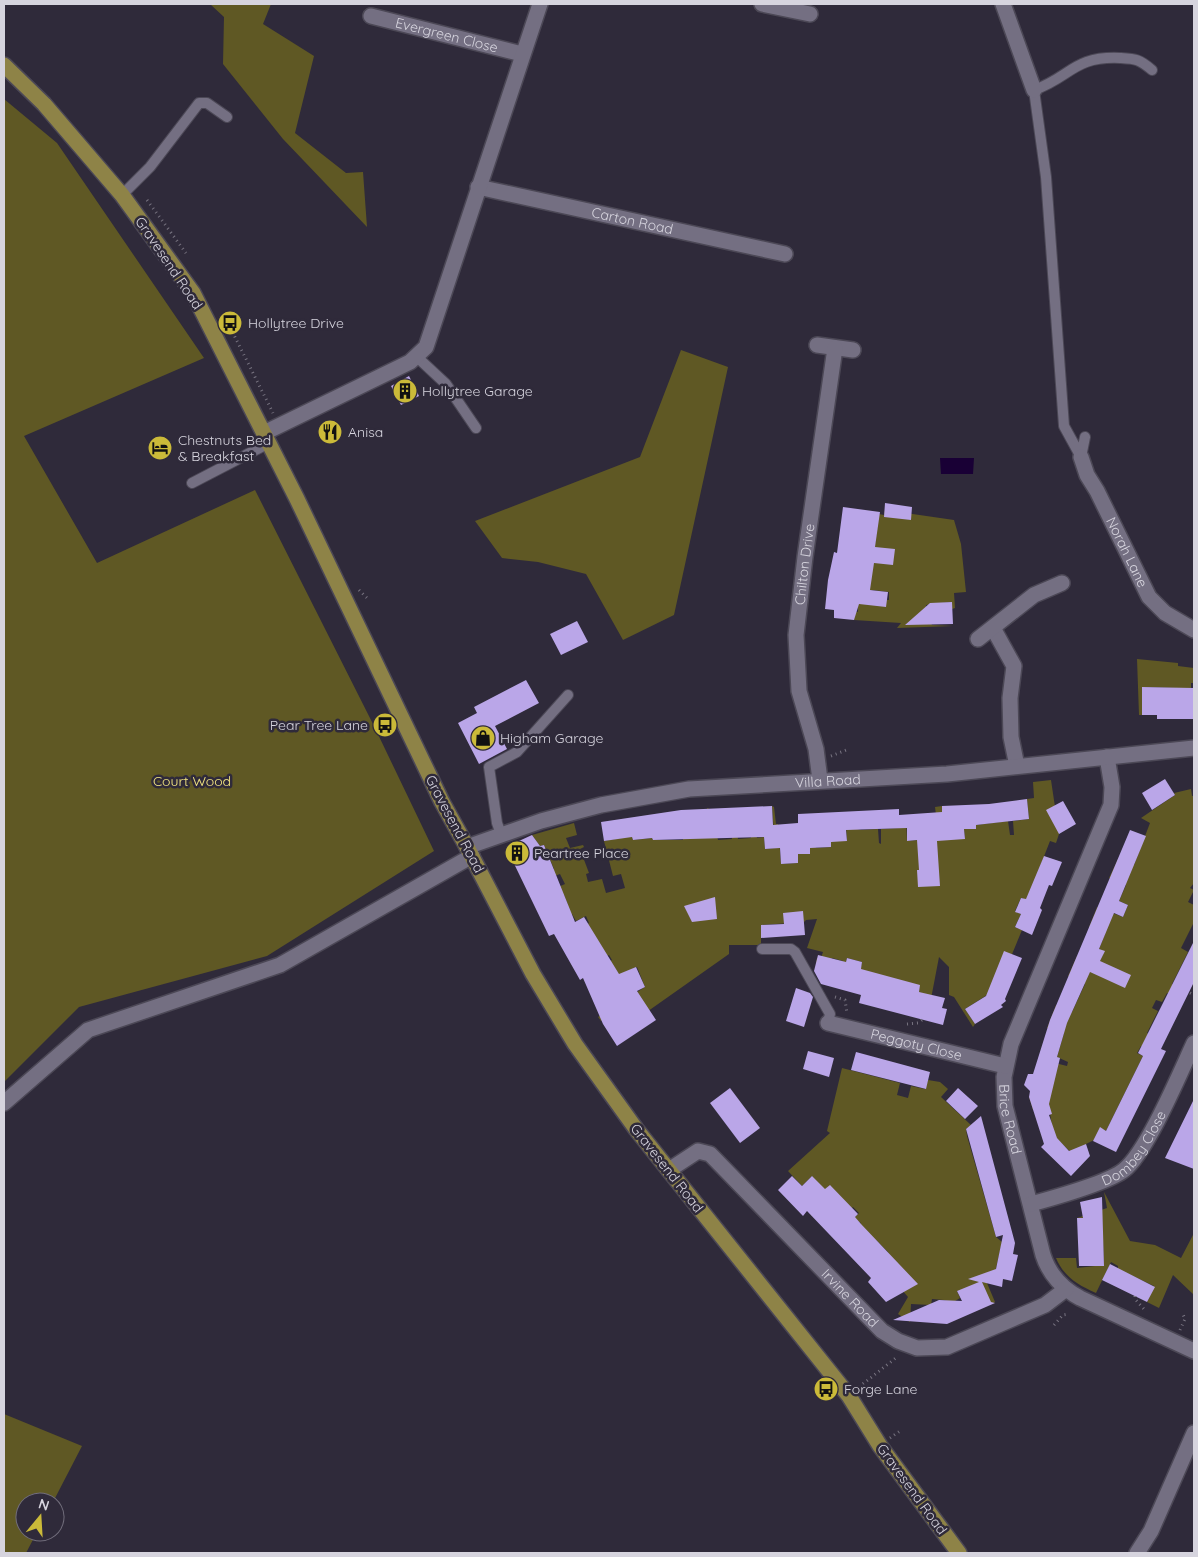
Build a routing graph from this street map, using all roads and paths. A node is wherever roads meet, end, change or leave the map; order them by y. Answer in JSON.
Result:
{"nodes":[{"id":1,"x":540,"y":4,"type":"edge"},
{"id":2,"x":762,"y":4,"type":"edge"},
{"id":3,"x":1003,"y":4,"type":"edge"},
{"id":4,"x":810,"y":14,"type":"dead end"},
{"id":5,"x":371,"y":16,"type":"dead end"},
{"id":6,"x":522,"y":54,"type":"junction"},
{"id":7,"x":4,"y":64,"type":"edge"},
{"id":8,"x":1152,"y":70,"type":"dead end"},
{"id":9,"x":1034,"y":90,"type":"junction"},
{"id":10,"x":227,"y":117,"type":"dead end"},
{"id":11,"x":478,"y":187,"type":"junction"},
{"id":12,"x":122,"y":195,"type":"junction"},
{"id":13,"x":785,"y":254,"type":"dead end"},
{"id":14,"x":817,"y":345,"type":"dead end"},
{"id":15,"x":835,"y":348,"type":"junction"},
{"id":16,"x":853,"y":350,"type":"dead end"},
{"id":17,"x":417,"y":357,"type":"junction"},
{"id":18,"x":476,"y":428,"type":"dead end"},
{"id":19,"x":1085,"y":437,"type":"dead end"},
{"id":20,"x":266,"y":438,"type":"junction"},
{"id":21,"x":1081,"y":457,"type":"junction"},
{"id":22,"x":192,"y":483,"type":"dead end"},
{"id":23,"x":1062,"y":583,"type":"dead end"},
{"id":24,"x":993,"y":628,"type":"junction"},
{"id":25,"x":1194,"y":630,"type":"edge"},
{"id":26,"x":978,"y":639,"type":"dead end"},
{"id":27,"x":568,"y":695,"type":"dead end"},
{"id":28,"x":1194,"y":748,"type":"edge"},
{"id":29,"x":849,"y":749,"type":"dead end"},
{"id":30,"x":1107,"y":757,"type":"junction"},
{"id":31,"x":825,"y":758,"type":"dead end"},
{"id":32,"x":1017,"y":766,"type":"junction"},
{"id":33,"x":820,"y":780,"type":"junction"},
{"id":34,"x":502,"y":834,"type":"junction"},
{"id":35,"x":470,"y":852,"type":"junction"},
{"id":36,"x":762,"y":950,"type":"dead end"},
{"id":37,"x":824,"y":1003,"type":"junction"},
{"id":38,"x":852,"y":1018,"type":"dead end"},
{"id":39,"x":922,"y":1020,"type":"dead end"},
{"id":40,"x":828,"y":1024,"type":"joint"},
{"id":41,"x":907,"y":1024,"type":"dead end"},
{"id":42,"x":1194,"y":1043,"type":"edge"},
{"id":43,"x":1005,"y":1066,"type":"junction"},
{"id":44,"x":4,"y":1103,"type":"edge"},
{"id":45,"x":669,"y":1170,"type":"junction"},
{"id":46,"x":1031,"y":1204,"type":"junction"},
{"id":47,"x":1066,"y":1289,"type":"junction"},
{"id":48,"x":1135,"y":1296,"type":"dead end"},
{"id":49,"x":1144,"y":1309,"type":"dead end"},
{"id":50,"x":1182,"y":1312,"type":"dead end"},
{"id":51,"x":1069,"y":1314,"type":"dead end"},
{"id":52,"x":1054,"y":1325,"type":"dead end"},
{"id":53,"x":1178,"y":1334,"type":"dead end"},
{"id":54,"x":909,"y":1346,"type":"junction"},
{"id":55,"x":1194,"y":1351,"type":"edge"},
{"id":56,"x":849,"y":1396,"type":"junction"},
{"id":57,"x":1194,"y":1433,"type":"edge"},
{"id":58,"x":959,"y":1553,"type":"edge"},
{"id":59,"x":1137,"y":1553,"type":"edge"}],
"edges":[{"from":1,"to":6,"type":"street"},
{"from":2,"to":4,"type":"street"},
{"from":3,"to":9,"type":"street"},
{"from":5,"to":6,"type":"street","name":"Evergreen Close"},
{"from":6,"to":11,"type":"street"},
{"from":7,"to":12,"type":"main road","name":"Gravesend Road"},
{"from":8,"to":9,"type":"lane"},
{"from":9,"to":21,"type":"lane"},
{"from":10,"to":12,"type":"lane"},
{"from":11,"to":13,"type":"street","name":"Carton Road"},
{"from":11,"to":17,"type":"street"},
{"from":12,"to":20,"type":"main road","name":"Gravesend Road"},
{"from":14,"to":15,"type":"street"},
{"from":15,"to":16,"type":"street"},
{"from":15,"to":33,"type":"street","name":"Chilton Drive"},
{"from":17,"to":18,"type":"lane"},
{"from":17,"to":20,"type":"street"},
{"from":19,"to":21,"type":"lane"},
{"from":20,"to":22,"type":"lane"},
{"from":20,"to":35,"type":"main road","name":"Gravesend Road"},
{"from":21,"to":25,"type":"street","name":"Norah Lane"},
{"from":23,"to":24,"type":"street"},
{"from":24,"to":26,"type":"street"},
{"from":24,"to":32,"type":"street"},
{"from":27,"to":34,"type":"lane"},
{"from":28,"to":30,"type":"street","name":"Villa Road"},
{"from":29,"to":31,"type":"path"},
{"from":30,"to":32,"type":"street","name":"Villa Road"},
{"from":30,"to":43,"type":"street","name":"Brice Road"},
{"from":32,"to":33,"type":"street","name":"Villa Road"},
{"from":33,"to":34,"type":"street","name":"Villa Road"},
{"from":34,"to":35,"type":"street","name":"Villa Road"},
{"from":35,"to":44,"type":"street"},
{"from":35,"to":45,"type":"main road","name":"Gravesend Road"},
{"from":36,"to":37,"type":"lane"},
{"from":37,"to":38,"type":"path"},
{"from":37,"to":40,"type":"lane"},
{"from":39,"to":41,"type":"path"},
{"from":40,"to":43,"type":"street","name":"Peggoty Close"},
{"from":42,"to":46,"type":"street","name":"Dombey Close"},
{"from":43,"to":46,"type":"street","name":"Brice Road"},
{"from":45,"to":54,"type":"street","name":"Irvine Road"},
{"from":45,"to":56,"type":"main road","name":"Gravesend Road"},
{"from":46,"to":47,"type":"street","name":"Brice Road"},
{"from":47,"to":54,"type":"street","name":"Irvine Road"},
{"from":47,"to":55,"type":"street","name":"Brice Road"},
{"from":48,"to":49,"type":"path"},
{"from":50,"to":53,"type":"path"},
{"from":51,"to":52,"type":"path"},
{"from":54,"to":56,"type":"path"},
{"from":56,"to":58,"type":"main road","name":"Gravesend Road"},
{"from":57,"to":59,"type":"street"}]}
